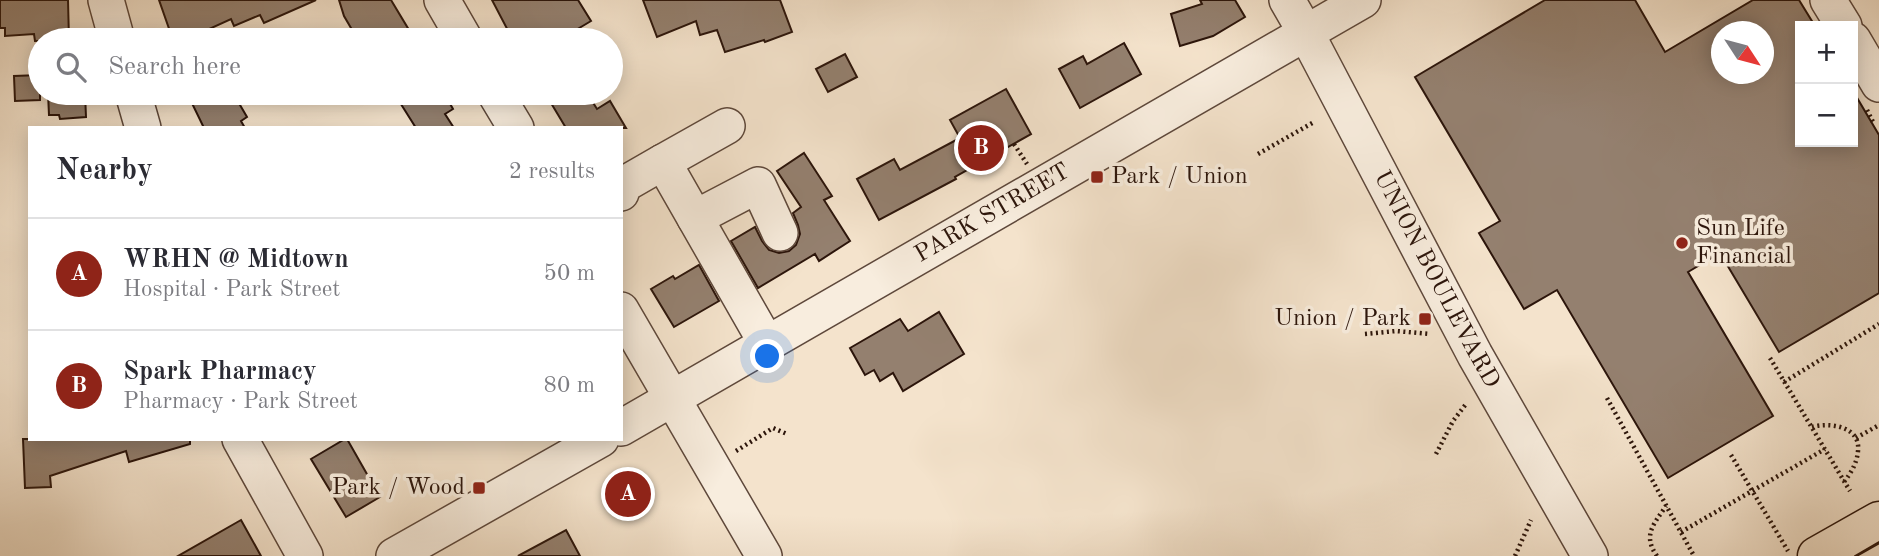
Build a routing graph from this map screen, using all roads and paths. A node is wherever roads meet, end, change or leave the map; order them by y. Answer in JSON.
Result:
{"nodes":[{"id":1,"x":106,"y":0,"type":"edge"},
{"id":2,"x":442,"y":0,"type":"edge"},
{"id":3,"x":1287,"y":0,"type":"edge"},
{"id":4,"x":1363,"y":0,"type":"edge"},
{"id":5,"x":1829,"y":0,"type":"edge"},
{"id":6,"x":1841,"y":21,"type":"edge"},
{"id":7,"x":114,"y":28,"type":"edge"},
{"id":8,"x":458,"y":28,"type":"edge"},
{"id":9,"x":1306,"y":33,"type":"junction"},
{"id":10,"x":1858,"y":48,"type":"edge"},
{"id":11,"x":1879,"y":84,"type":"edge"},
{"id":12,"x":136,"y":105,"type":"edge"},
{"id":13,"x":502,"y":105,"type":"edge"},
{"id":14,"x":1314,"y":122,"type":"dead end"},
{"id":15,"x":142,"y":126,"type":"edge"},
{"id":16,"x":515,"y":126,"type":"edge"},
{"id":17,"x":727,"y":126,"type":"dead end"},
{"id":18,"x":1014,"y":144,"type":"dead end"},
{"id":19,"x":1258,"y":154,"type":"dead end"},
{"id":20,"x":663,"y":162,"type":"junction"},
{"id":21,"x":1031,"y":170,"type":"dead end"},
{"id":22,"x":623,"y":185,"type":"edge"},
{"id":23,"x":695,"y":218,"type":"junction"},
{"id":24,"x":780,"y":233,"type":"dead end"},
{"id":25,"x":623,"y":313,"type":"edge"},
{"id":26,"x":1879,"y":324,"type":"edge"},
{"id":27,"x":1365,"y":334,"type":"dead end"},
{"id":28,"x":1430,"y":334,"type":"dead end"},
{"id":29,"x":767,"y":345,"type":"junction"},
{"id":30,"x":1770,"y":358,"type":"dead end"},
{"id":31,"x":1784,"y":382,"type":"junction"},
{"id":32,"x":1607,"y":398,"type":"dead end"},
{"id":33,"x":673,"y":399,"type":"junction"},
{"id":34,"x":1466,"y":404,"type":"dead end"},
{"id":35,"x":1879,"y":425,"type":"edge"},
{"id":36,"x":623,"y":427,"type":"edge"},
{"id":37,"x":1812,"y":427,"type":"junction"},
{"id":38,"x":787,"y":433,"type":"dead end"},
{"id":39,"x":1856,"y":438,"type":"junction"},
{"id":40,"x":241,"y":441,"type":"edge"},
{"id":41,"x":597,"y":441,"type":"edge"},
{"id":42,"x":1825,"y":449,"type":"junction"},
{"id":43,"x":736,"y":451,"type":"dead end"},
{"id":44,"x":1436,"y":454,"type":"dead end"},
{"id":45,"x":1731,"y":455,"type":"dead end"},
{"id":46,"x":1844,"y":482,"type":"junction"},
{"id":47,"x":1752,"y":491,"type":"junction"},
{"id":48,"x":1850,"y":491,"type":"dead end"},
{"id":49,"x":1666,"y":506,"type":"junction"},
{"id":50,"x":1531,"y":520,"type":"dead end"},
{"id":51,"x":1879,"y":521,"type":"edge"},
{"id":52,"x":1681,"y":532,"type":"junction"},
{"id":53,"x":1803,"y":555,"type":"edge"},
{"id":54,"x":305,"y":556,"type":"edge"},
{"id":55,"x":394,"y":556,"type":"edge"},
{"id":56,"x":764,"y":556,"type":"edge"},
{"id":57,"x":1515,"y":556,"type":"edge"},
{"id":58,"x":1590,"y":556,"type":"edge"},
{"id":59,"x":1657,"y":556,"type":"edge"},
{"id":60,"x":1694,"y":556,"type":"edge"}],
"edges":[{"from":1,"to":7,"type":"street"},
{"from":2,"to":8,"type":"street"},
{"from":3,"to":9,"type":"street","name":"UNION BOULEVARD"},
{"from":4,"to":9,"type":"street","name":"PARK STREET"},
{"from":5,"to":6,"type":"street"},
{"from":9,"to":29,"type":"street","name":"PARK STREET"},
{"from":9,"to":58,"type":"street","name":"UNION BOULEVARD"},
{"from":10,"to":11,"type":"street"},
{"from":12,"to":15,"type":"street"},
{"from":13,"to":16,"type":"street"},
{"from":14,"to":19,"type":"path"},
{"from":17,"to":20,"type":"street"},
{"from":18,"to":21,"type":"path"},
{"from":20,"to":22,"type":"street"},
{"from":20,"to":23,"type":"street"},
{"from":23,"to":24,"type":"street"},
{"from":23,"to":29,"type":"street"},
{"from":25,"to":33,"type":"street"},
{"from":26,"to":31,"type":"path"},
{"from":27,"to":28,"type":"path"},
{"from":29,"to":33,"type":"street","name":"PARK STREET"},
{"from":30,"to":31,"type":"path"},
{"from":31,"to":37,"type":"path"},
{"from":32,"to":49,"type":"path"},
{"from":33,"to":36,"type":"street","name":"PARK STREET"},
{"from":33,"to":56,"type":"street"},
{"from":34,"to":44,"type":"path"},
{"from":35,"to":39,"type":"path"},
{"from":37,"to":39,"type":"path"},
{"from":37,"to":42,"type":"path"},
{"from":38,"to":43,"type":"path"},
{"from":39,"to":46,"type":"path"},
{"from":40,"to":54,"type":"street"},
{"from":41,"to":55,"type":"street"},
{"from":42,"to":46,"type":"path"},
{"from":42,"to":47,"type":"path"},
{"from":45,"to":47,"type":"path"},
{"from":46,"to":48,"type":"path"},
{"from":47,"to":52,"type":"path"},
{"from":47,"to":53,"type":"path"},
{"from":49,"to":52,"type":"path"},
{"from":49,"to":59,"type":"path"},
{"from":50,"to":57,"type":"path"},
{"from":51,"to":53,"type":"main road"},
{"from":52,"to":60,"type":"path"}]}
